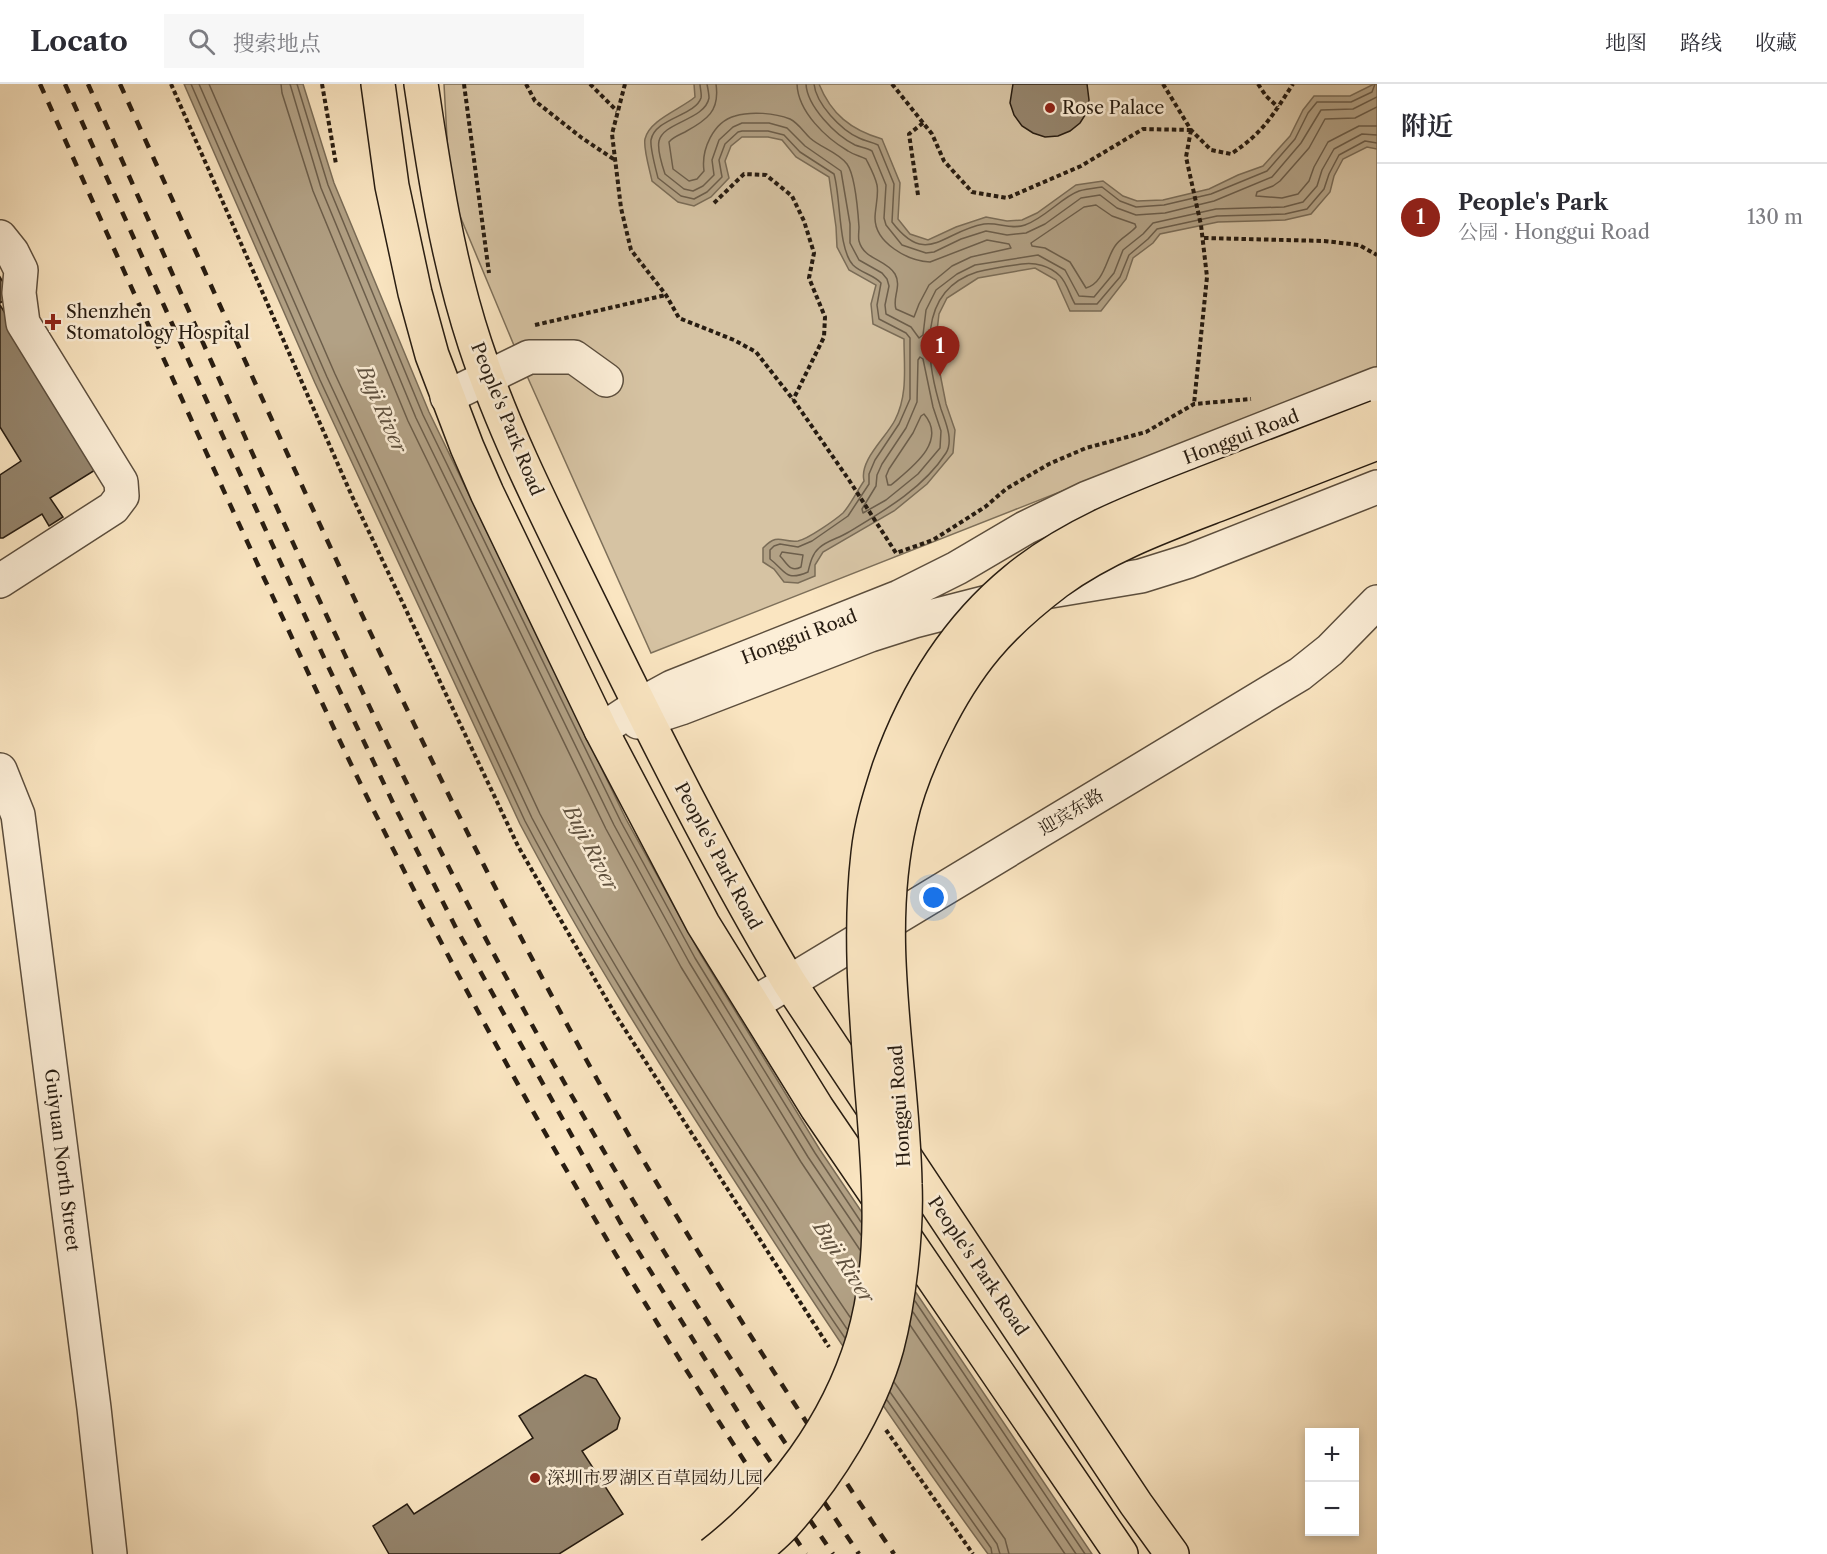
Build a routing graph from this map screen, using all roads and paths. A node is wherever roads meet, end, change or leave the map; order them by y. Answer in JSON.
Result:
{"nodes":[{"id":1,"x":171,"y":84,"type":"edge"},
{"id":2,"x":322,"y":84,"type":"edge"},
{"id":3,"x":378,"y":84,"type":"edge"},
{"id":4,"x":421,"y":84,"type":"edge"},
{"id":5,"x":464,"y":84,"type":"edge"},
{"id":6,"x":526,"y":84,"type":"edge"},
{"id":7,"x":590,"y":84,"type":"edge"},
{"id":8,"x":625,"y":84,"type":"edge"},
{"id":9,"x":892,"y":84,"type":"edge"},
{"id":10,"x":1163,"y":84,"type":"edge"},
{"id":11,"x":1258,"y":84,"type":"edge"},
{"id":12,"x":1293,"y":84,"type":"edge"},
{"id":13,"x":1278,"y":107,"type":"junction"},
{"id":14,"x":618,"y":112,"type":"junction"},
{"id":15,"x":923,"y":123,"type":"junction"},
{"id":16,"x":1191,"y":130,"type":"junction"},
{"id":17,"x":615,"y":160,"type":"junction"},
{"id":18,"x":336,"y":164,"type":"dead end"},
{"id":19,"x":918,"y":195,"type":"dead end"},
{"id":20,"x":714,"y":203,"type":"dead end"},
{"id":21,"x":0,"y":237,"type":"edge"},
{"id":22,"x":1203,"y":238,"type":"junction"},
{"id":23,"x":1377,"y":255,"type":"edge"},
{"id":24,"x":489,"y":277,"type":"dead end"},
{"id":25,"x":666,"y":295,"type":"junction"},
{"id":26,"x":527,"y":327,"type":"dead end"},
{"id":27,"x":487,"y":378,"type":"junction"},
{"id":28,"x":606,"y":380,"type":"dead end"},
{"id":29,"x":1377,"y":384,"type":"edge"},
{"id":30,"x":447,"y":397,"type":"junction"},
{"id":31,"x":794,"y":399,"type":"junction"},
{"id":32,"x":1377,"y":417,"type":"edge"},
{"id":33,"x":1377,"y":443,"type":"edge"},
{"id":34,"x":1375,"y":488,"type":"edge"},
{"id":35,"x":0,"y":581,"type":"edge"},
{"id":36,"x":1377,"y":602,"type":"edge"},
{"id":37,"x":643,"y":713,"type":"junction"},
{"id":38,"x":601,"y":730,"type":"junction"},
{"id":39,"x":0,"y":770,"type":"edge"},
{"id":40,"x":789,"y":982,"type":"junction"},
{"id":41,"x":753,"y":1004,"type":"junction"},
{"id":42,"x":832,"y":1351,"type":"dead end"},
{"id":43,"x":884,"y":1427,"type":"dead end"},
{"id":44,"x":110,"y":1554,"type":"edge"},
{"id":45,"x":712,"y":1554,"type":"edge"},
{"id":46,"x":753,"y":1554,"type":"edge"},
{"id":47,"x":973,"y":1554,"type":"edge"},
{"id":48,"x":1121,"y":1554,"type":"edge"},
{"id":49,"x":1172,"y":1554,"type":"edge"}],
"edges":[{"from":1,"to":42,"type":"path"},
{"from":2,"to":18,"type":"path"},
{"from":3,"to":30,"type":"main road"},
{"from":4,"to":27,"type":"main road","name":"People's Park Road"},
{"from":5,"to":24,"type":"path"},
{"from":6,"to":17,"type":"path"},
{"from":7,"to":14,"type":"path"},
{"from":8,"to":14,"type":"path"},
{"from":9,"to":15,"type":"path"},
{"from":10,"to":16,"type":"path"},
{"from":11,"to":13,"type":"path"},
{"from":12,"to":13,"type":"path"},
{"from":13,"to":16,"type":"path"},
{"from":14,"to":17,"type":"path"},
{"from":15,"to":16,"type":"path"},
{"from":15,"to":19,"type":"path"},
{"from":16,"to":22,"type":"path"},
{"from":17,"to":25,"type":"path"},
{"from":20,"to":31,"type":"path"},
{"from":21,"to":35,"type":"street"},
{"from":22,"to":23,"type":"path"},
{"from":22,"to":31,"type":"path"},
{"from":25,"to":26,"type":"path"},
{"from":25,"to":31,"type":"path"},
{"from":27,"to":28,"type":"street"},
{"from":27,"to":30,"type":"street"},
{"from":27,"to":37,"type":"main road","name":"People's Park Road"},
{"from":29,"to":37,"type":"street","name":"Honggui Road"},
{"from":30,"to":38,"type":"main road"},
{"from":32,"to":45,"type":"main road","name":"Honggui Road","bridge":true},
{"from":33,"to":46,"type":"main road","name":"Honggui Road","bridge":true},
{"from":34,"to":37,"type":"street","name":"Honggui Road"},
{"from":36,"to":40,"type":"street","name":"迎宾东路"},
{"from":37,"to":38,"type":"street","name":"Honggui Road"},
{"from":37,"to":40,"type":"main road","name":"People's Park Road"},
{"from":38,"to":41,"type":"main road"},
{"from":39,"to":44,"type":"street","name":"Guiyuan North Street"},
{"from":40,"to":41,"type":"street","name":"迎宾东路"},
{"from":40,"to":49,"type":"main road","name":"People's Park Road"},
{"from":41,"to":48,"type":"main road"},
{"from":43,"to":47,"type":"path"}]}
